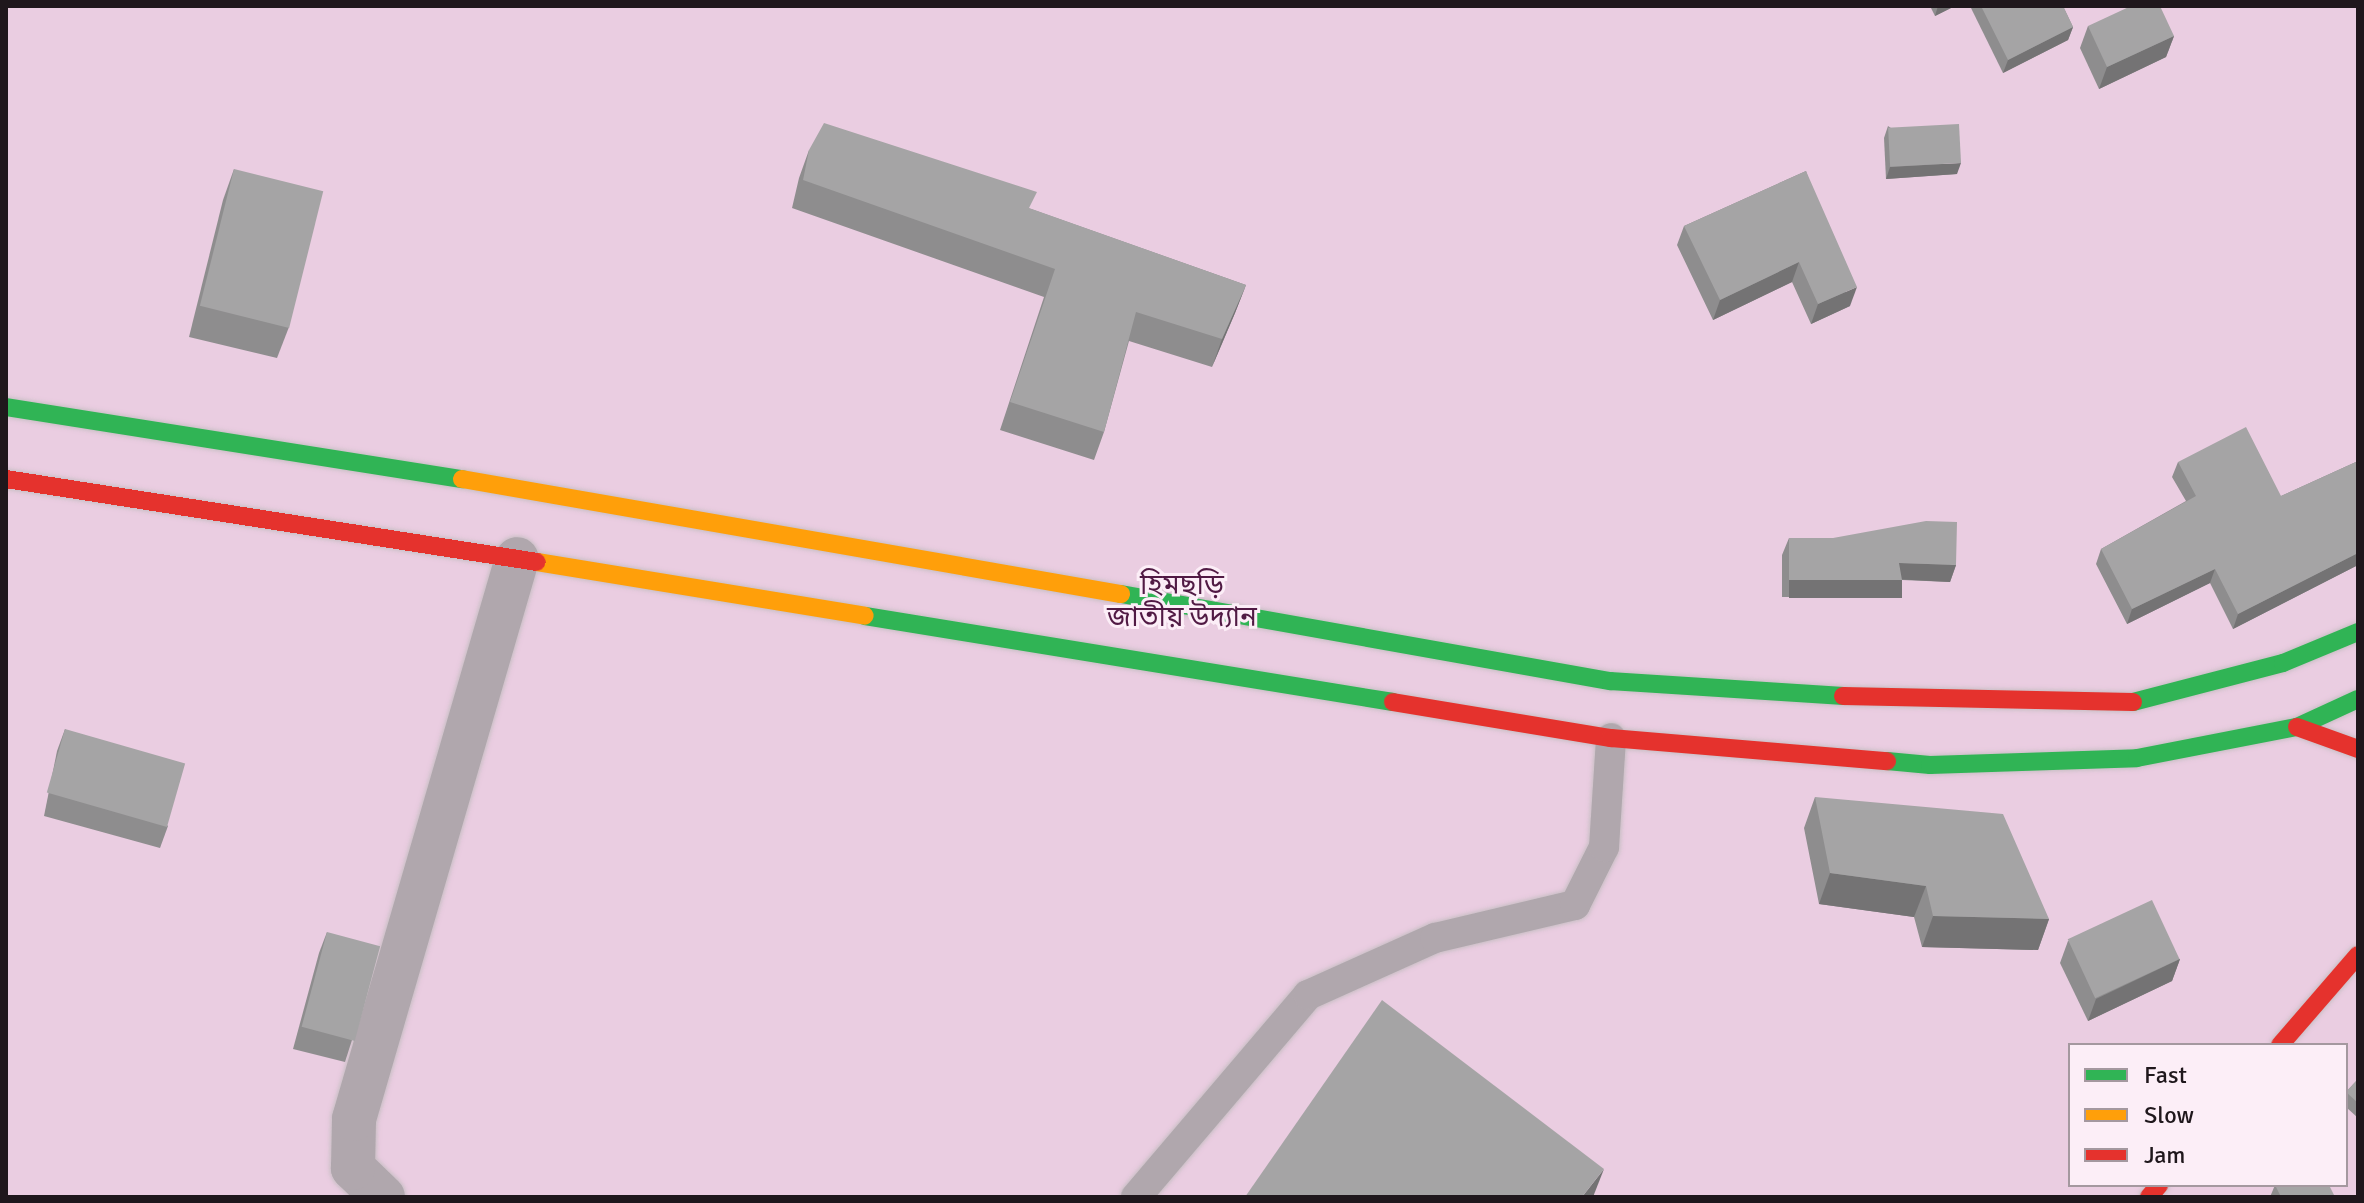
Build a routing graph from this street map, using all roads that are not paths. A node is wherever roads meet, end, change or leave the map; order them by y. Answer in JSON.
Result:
{"nodes":[{"id":1,"x":6,"y":407,"type":"edge"},
{"id":2,"x":6,"y":479,"type":"edge"},
{"id":3,"x":517,"y":559,"type":"junction"},
{"id":4,"x":2358,"y":632,"type":"edge"},
{"id":5,"x":2358,"y":699,"type":"edge"},
{"id":6,"x":2297,"y":727,"type":"junction"},
{"id":7,"x":1611,"y":738,"type":"junction"},
{"id":8,"x":2358,"y":749,"type":"edge"},
{"id":9,"x":2358,"y":955,"type":"edge"},
{"id":10,"x":2282,"y":1043,"type":"edge"},
{"id":11,"x":383,"y":1197,"type":"edge"},
{"id":12,"x":1136,"y":1197,"type":"edge"}],
"edges":[{"from":1,"to":4,"type":"main road"},
{"from":2,"to":3,"type":"main road"},
{"from":3,"to":7,"type":"main road"},
{"from":3,"to":11,"type":"street"},
{"from":5,"to":6,"type":"main road"},
{"from":6,"to":7,"type":"main road"},
{"from":6,"to":8,"type":"main road"},
{"from":7,"to":12,"type":"lane"},
{"from":9,"to":10,"type":"main road"}]}
